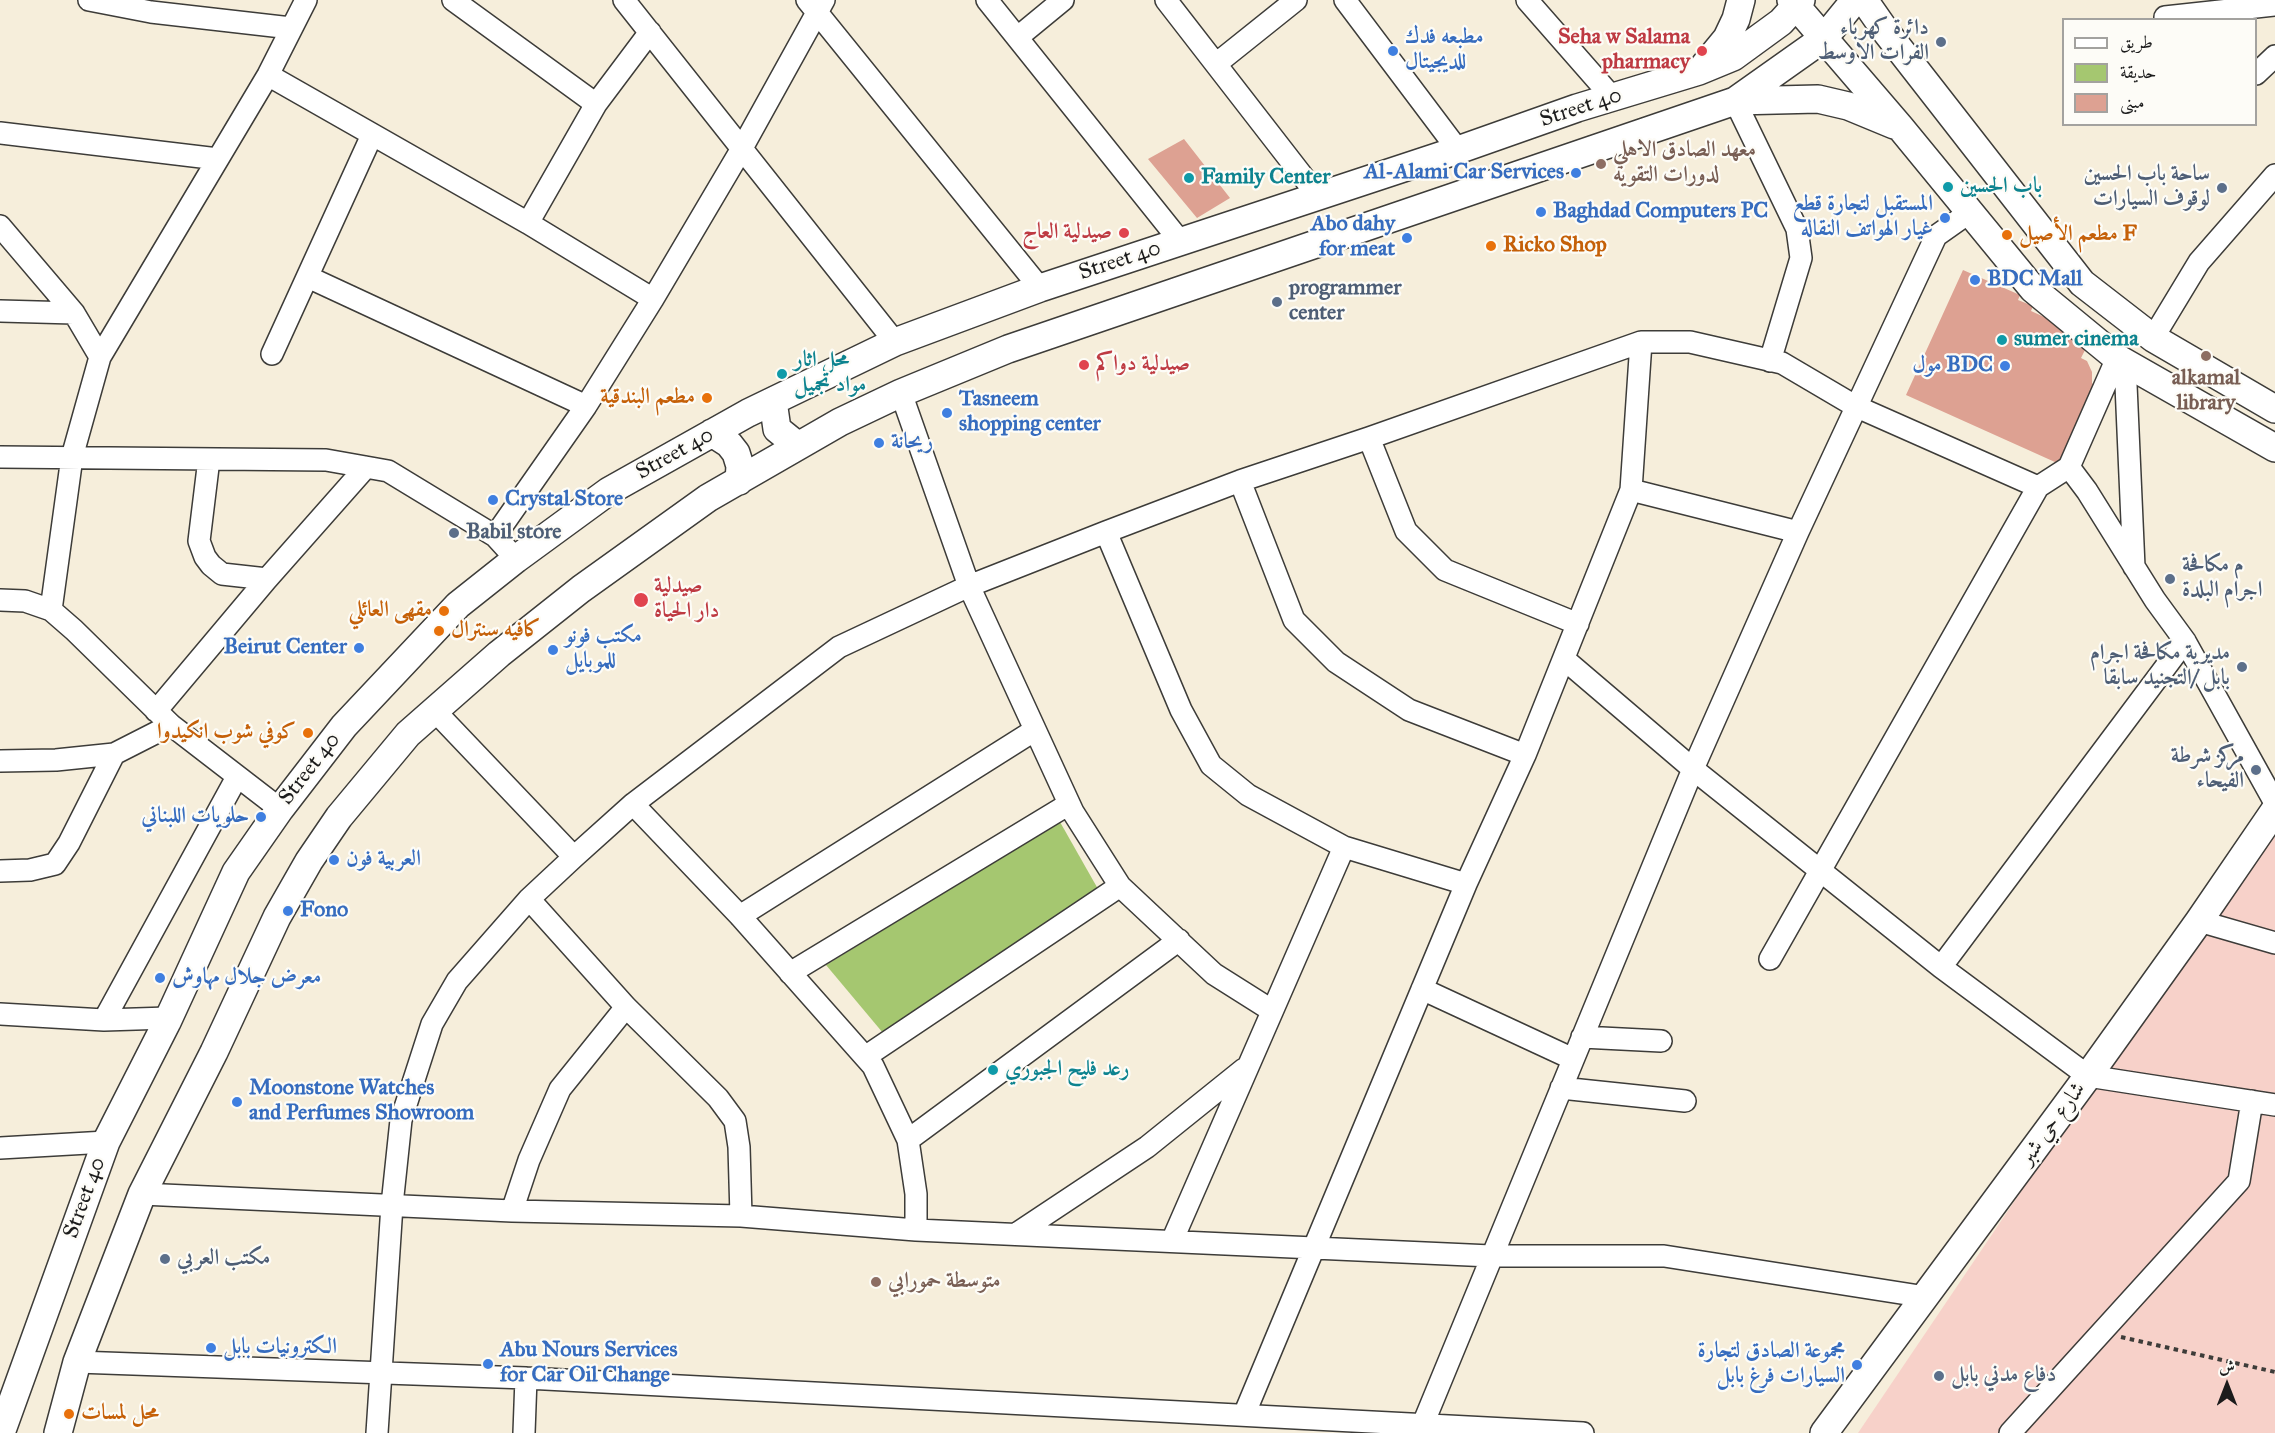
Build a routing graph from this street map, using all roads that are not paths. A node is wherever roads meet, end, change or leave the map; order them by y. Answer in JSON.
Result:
{"nodes":[{"id":1,"x":89,"y":0,"type":"edge"},
{"id":2,"x":306,"y":0,"type":"edge"},
{"id":3,"x":453,"y":0,"type":"edge"},
{"id":4,"x":624,"y":0,"type":"edge"},
{"id":5,"x":987,"y":0,"type":"edge"},
{"id":6,"x":1063,"y":0,"type":"edge"},
{"id":7,"x":1166,"y":0,"type":"edge"},
{"id":8,"x":1296,"y":0,"type":"edge"},
{"id":9,"x":1345,"y":0,"type":"edge"},
{"id":10,"x":1527,"y":0,"type":"edge"},
{"id":11,"x":1740,"y":0,"type":"edge"},
{"id":12,"x":1855,"y":0,"type":"edge"},
{"id":13,"x":1864,"y":0,"type":"edge"},
{"id":14,"x":1796,"y":2,"type":"edge"},
{"id":15,"x":816,"y":4,"type":"edge"},
{"id":16,"x":2275,"y":5,"type":"edge"},
{"id":17,"x":2165,"y":17,"type":"dead end"},
{"id":18,"x":291,"y":28,"type":"junction"},
{"id":19,"x":650,"y":32,"type":"junction"},
{"id":20,"x":1018,"y":38,"type":"junction"},
{"id":21,"x":1824,"y":38,"type":"junction"},
{"id":22,"x":2275,"y":56,"type":"edge"},
{"id":23,"x":1216,"y":64,"type":"junction"},
{"id":24,"x":1699,"y":71,"type":"junction"},
{"id":25,"x":2257,"y":73,"type":"edge"},
{"id":26,"x":268,"y":75,"type":"junction"},
{"id":27,"x":1612,"y":97,"type":"junction"},
{"id":28,"x":1735,"y":101,"type":"junction"},
{"id":29,"x":596,"y":104,"type":"junction"},
{"id":30,"x":1900,"y":127,"type":"junction"},
{"id":31,"x":0,"y":133,"type":"edge"},
{"id":32,"x":372,"y":135,"type":"junction"},
{"id":33,"x":741,"y":150,"type":"junction"},
{"id":34,"x":1458,"y":150,"type":"junction"},
{"id":35,"x":218,"y":159,"type":"junction"},
{"id":36,"x":2275,"y":175,"type":"edge"},
{"id":37,"x":1318,"y":196,"type":"junction"},
{"id":38,"x":1970,"y":213,"type":"junction"},
{"id":39,"x":528,"y":224,"type":"junction"},
{"id":40,"x":0,"y":226,"type":"edge"},
{"id":41,"x":1180,"y":241,"type":"junction"},
{"id":42,"x":308,"y":277,"type":"junction"},
{"id":43,"x":1040,"y":288,"type":"junction"},
{"id":44,"x":653,"y":299,"type":"junction"},
{"id":45,"x":0,"y":311,"type":"edge"},
{"id":46,"x":74,"y":313,"type":"junction"},
{"id":47,"x":2153,"y":338,"type":"junction"},
{"id":48,"x":894,"y":342,"type":"junction"},
{"id":49,"x":1641,"y":342,"type":"junction"},
{"id":50,"x":272,"y":354,"type":"dead end"},
{"id":51,"x":100,"y":357,"type":"junction"},
{"id":52,"x":2121,"y":360,"type":"junction"},
{"id":53,"x":1770,"y":361,"type":"junction"},
{"id":54,"x":901,"y":393,"type":"junction"},
{"id":55,"x":774,"y":401,"type":"junction"},
{"id":56,"x":586,"y":406,"type":"junction"},
{"id":57,"x":1856,"y":406,"type":"junction"},
{"id":58,"x":2275,"y":409,"type":"edge"},
{"id":59,"x":712,"y":433,"type":"junction"},
{"id":60,"x":1369,"y":438,"type":"junction"},
{"id":61,"x":798,"y":446,"type":"junction"},
{"id":62,"x":2275,"y":448,"type":"edge"},
{"id":63,"x":0,"y":457,"type":"edge"},
{"id":64,"x":72,"y":457,"type":"junction"},
{"id":65,"x":209,"y":459,"type":"junction"},
{"id":66,"x":366,"y":467,"type":"junction"},
{"id":67,"x":2069,"y":467,"type":"junction"},
{"id":68,"x":739,"y":481,"type":"junction"},
{"id":69,"x":1239,"y":481,"type":"junction"},
{"id":70,"x":2038,"y":487,"type":"junction"},
{"id":71,"x":1631,"y":490,"type":"junction"},
{"id":72,"x":1106,"y":532,"type":"junction"},
{"id":73,"x":1798,"y":532,"type":"junction"},
{"id":74,"x":495,"y":536,"type":"junction"},
{"id":75,"x":516,"y":558,"type":"junction"},
{"id":76,"x":2134,"y":567,"type":"junction"},
{"id":77,"x":267,"y":579,"type":"junction"},
{"id":78,"x":969,"y":586,"type":"junction"},
{"id":79,"x":0,"y":600,"type":"edge"},
{"id":80,"x":51,"y":610,"type":"junction"},
{"id":81,"x":1578,"y":624,"type":"junction"},
{"id":82,"x":2185,"y":641,"type":"junction"},
{"id":83,"x":1564,"y":659,"type":"junction"},
{"id":84,"x":434,"y":710,"type":"junction"},
{"id":85,"x":163,"y":718,"type":"junction"},
{"id":86,"x":1035,"y":730,"type":"junction"},
{"id":87,"x":114,"y":754,"type":"junction"},
{"id":88,"x":1525,"y":755,"type":"junction"},
{"id":89,"x":0,"y":761,"type":"edge"},
{"id":90,"x":1693,"y":769,"type":"junction"},
{"id":91,"x":237,"y":777,"type":"junction"},
{"id":92,"x":2275,"y":803,"type":"edge"},
{"id":93,"x":633,"y":804,"type":"junction"},
{"id":94,"x":1069,"y":804,"type":"junction"},
{"id":95,"x":280,"y":809,"type":"junction"},
{"id":96,"x":2275,"y":810,"type":"edge"},
{"id":97,"x":1344,"y":847,"type":"junction"},
{"id":98,"x":574,"y":857,"type":"junction"},
{"id":99,"x":1819,"y":870,"type":"junction"},
{"id":100,"x":0,"y":871,"type":"edge"},
{"id":101,"x":1466,"y":884,"type":"junction"},
{"id":102,"x":1120,"y":886,"type":"junction"},
{"id":103,"x":529,"y":899,"type":"junction"},
{"id":104,"x":740,"y":916,"type":"junction"},
{"id":105,"x":2199,"y":921,"type":"junction"},
{"id":106,"x":1179,"y":940,"type":"junction"},
{"id":107,"x":2275,"y":943,"type":"edge"},
{"id":108,"x":1770,"y":959,"type":"dead end"},
{"id":109,"x":1941,"y":968,"type":"junction"},
{"id":110,"x":790,"y":973,"type":"junction"},
{"id":111,"x":1422,"y":989,"type":"junction"},
{"id":112,"x":626,"y":1007,"type":"junction"},
{"id":113,"x":1271,"y":1010,"type":"junction"},
{"id":114,"x":0,"y":1014,"type":"edge"},
{"id":115,"x":168,"y":1018,"type":"junction"},
{"id":116,"x":104,"y":1020,"type":"junction"},
{"id":117,"x":1582,"y":1037,"type":"junction"},
{"id":118,"x":1661,"y":1041,"type":"dead end"},
{"id":119,"x":865,"y":1057,"type":"junction"},
{"id":120,"x":1573,"y":1059,"type":"junction"},
{"id":121,"x":1246,"y":1067,"type":"junction"},
{"id":122,"x":2088,"y":1076,"type":"junction"},
{"id":123,"x":1561,"y":1088,"type":"junction"},
{"id":124,"x":1685,"y":1101,"type":"dead end"},
{"id":125,"x":2252,"y":1101,"type":"junction"},
{"id":126,"x":2275,"y":1105,"type":"edge"},
{"id":127,"x":908,"y":1140,"type":"junction"},
{"id":128,"x":106,"y":1142,"type":"junction"},
{"id":129,"x":0,"y":1148,"type":"edge"},
{"id":130,"x":142,"y":1194,"type":"junction"},
{"id":131,"x":392,"y":1205,"type":"junction"},
{"id":132,"x":512,"y":1211,"type":"junction"},
{"id":133,"x":741,"y":1216,"type":"junction"},
{"id":134,"x":916,"y":1230,"type":"junction"},
{"id":135,"x":1016,"y":1234,"type":"junction"},
{"id":136,"x":1172,"y":1241,"type":"junction"},
{"id":137,"x":1315,"y":1248,"type":"junction"},
{"id":138,"x":1491,"y":1256,"type":"junction"},
{"id":139,"x":1926,"y":1297,"type":"junction"},
{"id":140,"x":77,"y":1362,"type":"junction"},
{"id":141,"x":381,"y":1373,"type":"junction"},
{"id":142,"x":526,"y":1378,"type":"junction"},
{"id":143,"x":1244,"y":1415,"type":"junction"},
{"id":144,"x":1423,"y":1424,"type":"junction"},
{"id":145,"x":1,"y":1433,"type":"edge"},
{"id":146,"x":58,"y":1433,"type":"edge"},
{"id":147,"x":377,"y":1433,"type":"edge"},
{"id":148,"x":524,"y":1433,"type":"edge"},
{"id":149,"x":1583,"y":1433,"type":"edge"},
{"id":150,"x":1824,"y":1433,"type":"edge"},
{"id":151,"x":2010,"y":1433,"type":"edge"}],
"edges":[{"from":1,"to":18,"type":"street"},
{"from":2,"to":18,"type":"street"},
{"from":3,"to":29,"type":"street"},
{"from":4,"to":19,"type":"street"},
{"from":5,"to":20,"type":"street"},
{"from":6,"to":20,"type":"street"},
{"from":7,"to":23,"type":"street"},
{"from":8,"to":23,"type":"street"},
{"from":9,"to":34,"type":"street"},
{"from":10,"to":27,"type":"street"},
{"from":11,"to":24,"type":"main road"},
{"from":12,"to":21,"type":"main road","name":"Street 40"},
{"from":13,"to":47,"type":"main road"},
{"from":14,"to":21,"type":"main road"},
{"from":14,"to":24,"type":"main road","name":"Street 40"},
{"from":15,"to":33,"type":"street"},
{"from":15,"to":43,"type":"street"},
{"from":16,"to":17,"type":"street"},
{"from":18,"to":26,"type":"street"},
{"from":19,"to":29,"type":"street"},
{"from":19,"to":33,"type":"street"},
{"from":20,"to":41,"type":"street"},
{"from":21,"to":28,"type":"main road","name":"Street 40"},
{"from":21,"to":30,"type":"main road"},
{"from":22,"to":25,"type":"street"},
{"from":23,"to":37,"type":"street"},
{"from":24,"to":27,"type":"main road","name":"Street 40"},
{"from":26,"to":32,"type":"street"},
{"from":26,"to":35,"type":"street"},
{"from":27,"to":34,"type":"main road","name":"Street 40"},
{"from":28,"to":30,"type":"main road"},
{"from":28,"to":53,"type":"street"},
{"from":28,"to":54,"type":"main road","name":"Street 40"},
{"from":29,"to":39,"type":"street"},
{"from":30,"to":38,"type":"main road"},
{"from":31,"to":35,"type":"street"},
{"from":32,"to":39,"type":"street"},
{"from":32,"to":42,"type":"street"},
{"from":33,"to":44,"type":"street"},
{"from":33,"to":48,"type":"street"},
{"from":34,"to":37,"type":"main road","name":"Street 40"},
{"from":35,"to":51,"type":"street"},
{"from":36,"to":47,"type":"street"},
{"from":37,"to":41,"type":"main road","name":"Street 40"},
{"from":38,"to":52,"type":"main road"},
{"from":38,"to":57,"type":"street"},
{"from":39,"to":44,"type":"street"},
{"from":40,"to":46,"type":"street"},
{"from":41,"to":43,"type":"main road","name":"Street 40"},
{"from":42,"to":50,"type":"street"},
{"from":42,"to":56,"type":"street"},
{"from":43,"to":48,"type":"main road","name":"Street 40"},
{"from":44,"to":56,"type":"street"},
{"from":45,"to":46,"type":"street"},
{"from":46,"to":51,"type":"street"},
{"from":47,"to":58,"type":"main road"},
{"from":48,"to":55,"type":"main road","name":"Street 40"},
{"from":49,"to":53,"type":"street"},
{"from":49,"to":60,"type":"street"},
{"from":49,"to":71,"type":"street"},
{"from":51,"to":64,"type":"street"},
{"from":52,"to":62,"type":"main road"},
{"from":52,"to":67,"type":"street"},
{"from":52,"to":76,"type":"street"},
{"from":53,"to":57,"type":"street"},
{"from":54,"to":61,"type":"main road","name":"Street 40"},
{"from":54,"to":78,"type":"street"},
{"from":55,"to":59,"type":"main road","name":"Street 40"},
{"from":55,"to":61,"type":"main road"},
{"from":56,"to":74,"type":"street"},
{"from":57,"to":70,"type":"street"},
{"from":57,"to":73,"type":"street"},
{"from":59,"to":68,"type":"main road"},
{"from":59,"to":75,"type":"main road","name":"Street 40"},
{"from":60,"to":69,"type":"street"},
{"from":60,"to":81,"type":"street"},
{"from":61,"to":68,"type":"main road","name":"Street 40"},
{"from":63,"to":64,"type":"street"},
{"from":64,"to":65,"type":"street"},
{"from":64,"to":80,"type":"street"},
{"from":65,"to":66,"type":"street"},
{"from":65,"to":77,"type":"street"},
{"from":66,"to":74,"type":"street"},
{"from":66,"to":77,"type":"street"},
{"from":67,"to":70,"type":"street"},
{"from":67,"to":76,"type":"street"},
{"from":68,"to":84,"type":"main road","name":"Street 40"},
{"from":69,"to":72,"type":"street"},
{"from":69,"to":88,"type":"street"},
{"from":70,"to":99,"type":"street"},
{"from":71,"to":73,"type":"street"},
{"from":71,"to":81,"type":"street"},
{"from":72,"to":78,"type":"street"},
{"from":72,"to":97,"type":"street"},
{"from":73,"to":90,"type":"street"},
{"from":74,"to":75,"type":"street"},
{"from":75,"to":95,"type":"main road","name":"Street 40"},
{"from":76,"to":82,"type":"street"},
{"from":77,"to":85,"type":"street"},
{"from":78,"to":86,"type":"street"},
{"from":78,"to":93,"type":"street"},
{"from":79,"to":80,"type":"street"},
{"from":80,"to":85,"type":"street"},
{"from":81,"to":83,"type":"street"},
{"from":82,"to":92,"type":"street"},
{"from":82,"to":109,"type":"street"},
{"from":83,"to":88,"type":"street"},
{"from":83,"to":90,"type":"street"},
{"from":84,"to":98,"type":"street"},
{"from":84,"to":130,"type":"main road","name":"Street 40"},
{"from":85,"to":87,"type":"street"},
{"from":85,"to":91,"type":"street"},
{"from":86,"to":94,"type":"street"},
{"from":86,"to":104,"type":"street"},
{"from":87,"to":89,"type":"street"},
{"from":87,"to":100,"type":"street"},
{"from":88,"to":101,"type":"street"},
{"from":90,"to":99,"type":"street"},
{"from":90,"to":117,"type":"street"},
{"from":91,"to":95,"type":"street"},
{"from":91,"to":116,"type":"street"},
{"from":93,"to":98,"type":"street"},
{"from":93,"to":104,"type":"street"},
{"from":94,"to":102,"type":"street"},
{"from":94,"to":110,"type":"street"},
{"from":95,"to":115,"type":"main road","name":"Street 40"},
{"from":96,"to":105,"type":"main road","name":"شارع حي شبر"},
{"from":97,"to":101,"type":"street"},
{"from":97,"to":113,"type":"street"},
{"from":98,"to":103,"type":"street"},
{"from":99,"to":108,"type":"street"},
{"from":99,"to":109,"type":"street"},
{"from":101,"to":111,"type":"street"},
{"from":102,"to":106,"type":"street"},
{"from":102,"to":119,"type":"street"},
{"from":103,"to":112,"type":"street"},
{"from":103,"to":131,"type":"street"},
{"from":104,"to":110,"type":"street"},
{"from":105,"to":107,"type":"street"},
{"from":105,"to":122,"type":"main road","name":"شارع حي شبر"},
{"from":106,"to":113,"type":"street"},
{"from":106,"to":127,"type":"street"},
{"from":109,"to":122,"type":"street"},
{"from":110,"to":119,"type":"street"},
{"from":111,"to":120,"type":"street"},
{"from":111,"to":137,"type":"street"},
{"from":112,"to":132,"type":"street"},
{"from":112,"to":133,"type":"street"},
{"from":113,"to":121,"type":"street"},
{"from":114,"to":116,"type":"street"},
{"from":115,"to":116,"type":"street"},
{"from":115,"to":128,"type":"main road","name":"Street 40"},
{"from":117,"to":118,"type":"street"},
{"from":117,"to":120,"type":"street"},
{"from":119,"to":127,"type":"street"},
{"from":120,"to":123,"type":"street"},
{"from":121,"to":135,"type":"street"},
{"from":121,"to":136,"type":"street"},
{"from":122,"to":125,"type":"street"},
{"from":122,"to":139,"type":"main road","name":"شارع حي شبر"},
{"from":123,"to":124,"type":"street"},
{"from":123,"to":138,"type":"street"},
{"from":125,"to":126,"type":"street"},
{"from":125,"to":151,"type":"street"},
{"from":127,"to":134,"type":"street"},
{"from":128,"to":129,"type":"street"},
{"from":128,"to":145,"type":"main road","name":"Street 40"},
{"from":130,"to":131,"type":"street"},
{"from":130,"to":140,"type":"main road","name":"Street 40"},
{"from":131,"to":132,"type":"street"},
{"from":131,"to":141,"type":"street"},
{"from":132,"to":133,"type":"street"},
{"from":133,"to":134,"type":"street"},
{"from":134,"to":135,"type":"street"},
{"from":135,"to":136,"type":"street"},
{"from":136,"to":137,"type":"street"},
{"from":137,"to":138,"type":"street"},
{"from":137,"to":143,"type":"street"},
{"from":138,"to":139,"type":"street"},
{"from":138,"to":144,"type":"street"},
{"from":139,"to":150,"type":"main road","name":"شارع حي شبر"},
{"from":140,"to":141,"type":"street"},
{"from":140,"to":146,"type":"main road","name":"Street 40"},
{"from":141,"to":142,"type":"street"},
{"from":141,"to":147,"type":"street"},
{"from":142,"to":143,"type":"street"},
{"from":142,"to":148,"type":"street"},
{"from":143,"to":144,"type":"street"},
{"from":144,"to":149,"type":"street"}]}
